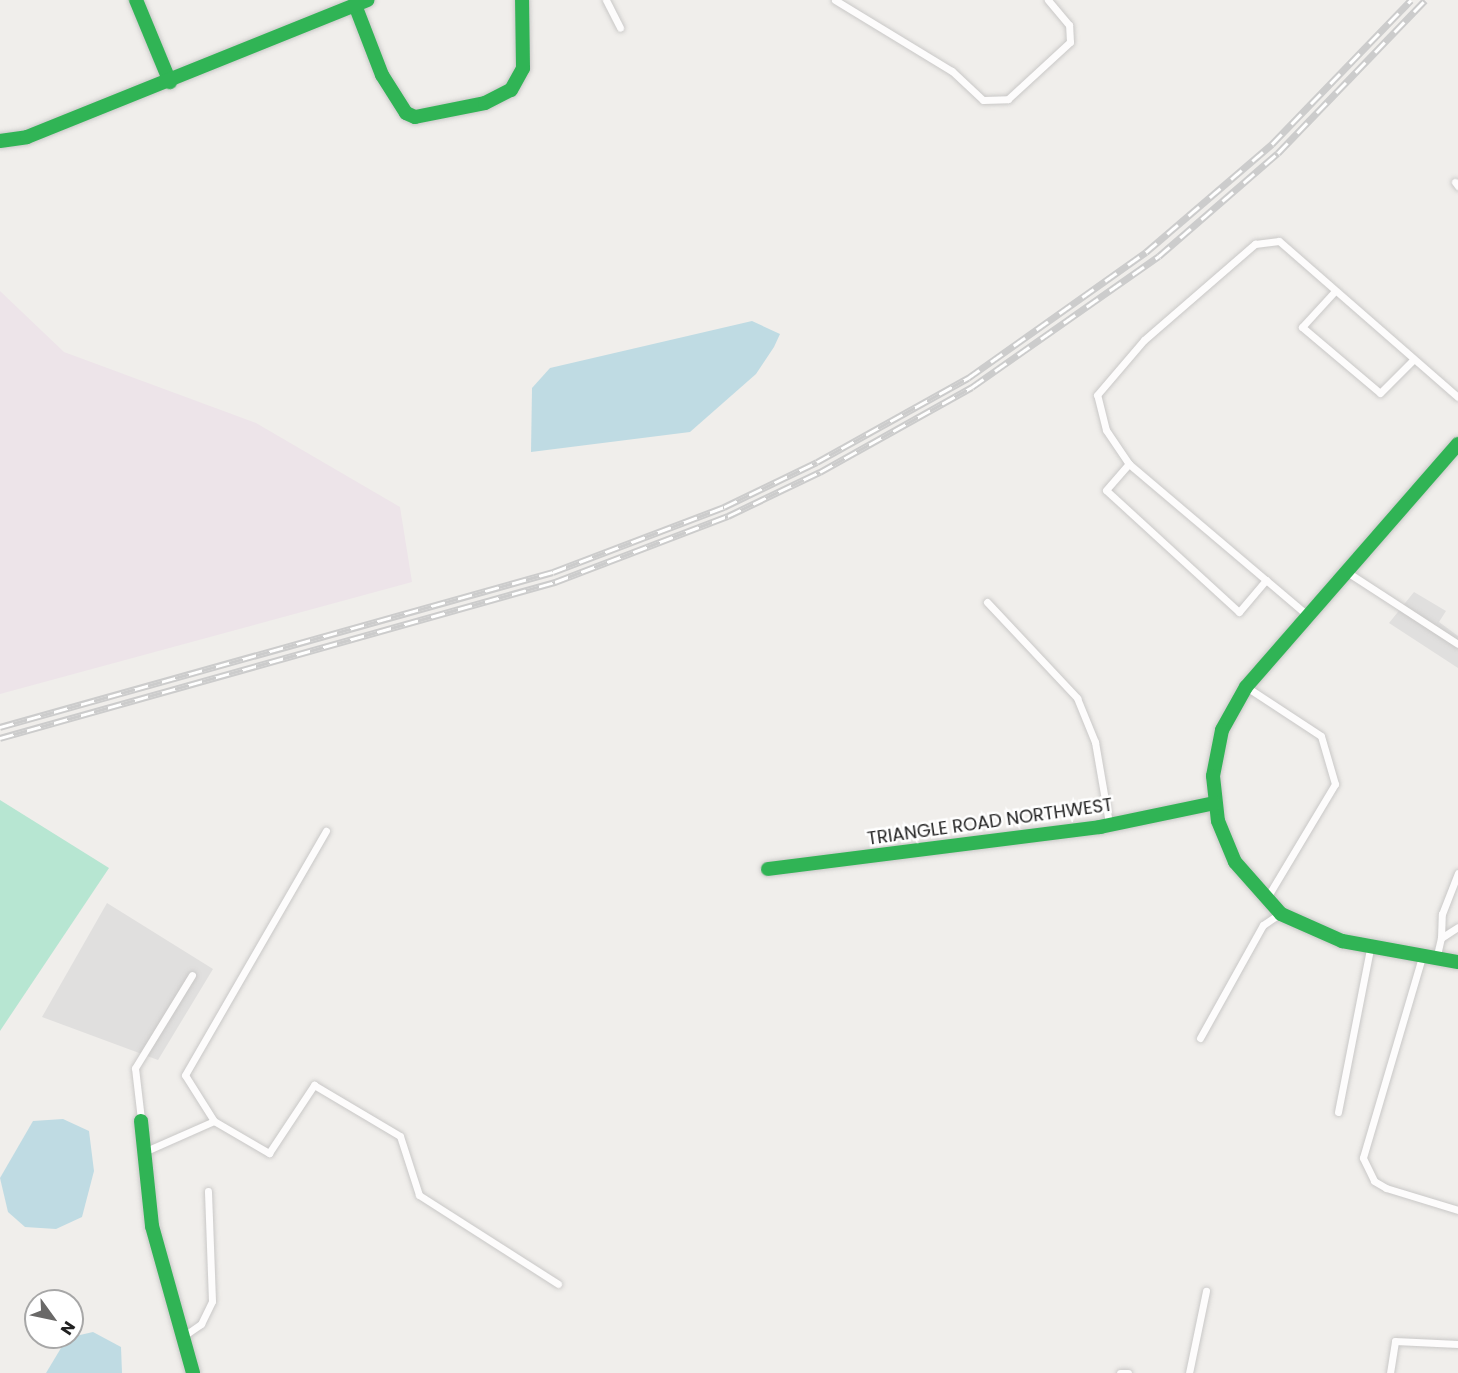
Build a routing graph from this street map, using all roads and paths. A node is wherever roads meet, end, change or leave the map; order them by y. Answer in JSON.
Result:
{"nodes":[{"id":1,"x":136,"y":0,"type":"edge"},
{"id":2,"x":522,"y":0,"type":"edge"},
{"id":3,"x":606,"y":0,"type":"edge"},
{"id":4,"x":835,"y":0,"type":"edge"},
{"id":5,"x":1048,"y":0,"type":"edge"},
{"id":6,"x":361,"y":2,"type":"edge"},
{"id":7,"x":620,"y":28,"type":"dead end"},
{"id":8,"x":170,"y":82,"type":"junction"},
{"id":9,"x":0,"y":141,"type":"edge"},
{"id":10,"x":1335,"y":291,"type":"junction"},
{"id":11,"x":1413,"y":360,"type":"junction"},
{"id":12,"x":1458,"y":397,"type":"edge"},
{"id":13,"x":1458,"y":444,"type":"edge"},
{"id":14,"x":1129,"y":464,"type":"junction"},
{"id":15,"x":1345,"y":570,"type":"junction"},
{"id":16,"x":1266,"y":580,"type":"junction"},
{"id":17,"x":987,"y":602,"type":"dead end"},
{"id":18,"x":1306,"y":614,"type":"junction"},
{"id":19,"x":1458,"y":644,"type":"edge"},
{"id":20,"x":1246,"y":687,"type":"junction"},
{"id":21,"x":1215,"y":803,"type":"junction"},
{"id":22,"x":1110,"y":825,"type":"junction"},
{"id":23,"x":326,"y":831,"type":"dead end"},
{"id":24,"x":768,"y":868,"type":"dead end"},
{"id":25,"x":1458,"y":873,"type":"edge"},
{"id":26,"x":1265,"y":901,"type":"junction"},
{"id":27,"x":1281,"y":914,"type":"junction"},
{"id":28,"x":1458,"y":927,"type":"edge"},
{"id":29,"x":1441,"y":938,"type":"junction"},
{"id":30,"x":1370,"y":946,"type":"junction"},
{"id":31,"x":1429,"y":957,"type":"junction"},
{"id":32,"x":1458,"y":962,"type":"edge"},
{"id":33,"x":192,"y":975,"type":"dead end"},
{"id":34,"x":1200,"y":1038,"type":"dead end"},
{"id":35,"x":1338,"y":1112,"type":"dead end"},
{"id":36,"x":141,"y":1121,"type":"joint"},
{"id":37,"x":214,"y":1121,"type":"junction"},
{"id":38,"x":144,"y":1152,"type":"junction"},
{"id":39,"x":208,"y":1191,"type":"dead end"},
{"id":40,"x":1458,"y":1210,"type":"edge"},
{"id":41,"x":558,"y":1284,"type":"dead end"},
{"id":42,"x":1206,"y":1291,"type":"dead end"},
{"id":43,"x":186,"y":1334,"type":"junction"},
{"id":44,"x":1458,"y":1344,"type":"edge"},
{"id":45,"x":193,"y":1373,"type":"edge"},
{"id":46,"x":1120,"y":1373,"type":"edge"},
{"id":47,"x":1128,"y":1373,"type":"edge"},
{"id":48,"x":1189,"y":1373,"type":"edge"},
{"id":49,"x":1390,"y":1373,"type":"edge"}],
"edges":[{"from":1,"to":8,"type":"street"},
{"from":2,"to":6,"type":"street"},
{"from":3,"to":7,"type":"lane"},
{"from":4,"to":5,"type":"lane"},
{"from":6,"to":8,"type":"street"},
{"from":8,"to":9,"type":"street"},
{"from":10,"to":11,"type":"lane"},
{"from":10,"to":11,"type":"lane"},
{"from":10,"to":14,"type":"lane"},
{"from":11,"to":12,"type":"lane"},
{"from":13,"to":15,"type":"street"},
{"from":14,"to":16,"type":"lane"},
{"from":14,"to":16,"type":"lane"},
{"from":15,"to":18,"type":"street"},
{"from":15,"to":19,"type":"lane"},
{"from":16,"to":18,"type":"lane"},
{"from":17,"to":22,"type":"lane"},
{"from":18,"to":20,"type":"street"},
{"from":20,"to":21,"type":"street"},
{"from":20,"to":26,"type":"lane"},
{"from":21,"to":22,"type":"street","name":"TRIANGLE ROAD NORTHWEST"},
{"from":21,"to":26,"type":"street"},
{"from":22,"to":24,"type":"street","name":"TRIANGLE ROAD NORTHWEST"},
{"from":23,"to":37,"type":"lane"},
{"from":25,"to":29,"type":"lane"},
{"from":26,"to":27,"type":"street"},
{"from":27,"to":30,"type":"street"},
{"from":27,"to":34,"type":"lane"},
{"from":28,"to":29,"type":"lane"},
{"from":29,"to":31,"type":"lane"},
{"from":30,"to":31,"type":"street"},
{"from":30,"to":35,"type":"lane"},
{"from":31,"to":32,"type":"street"},
{"from":31,"to":40,"type":"lane"},
{"from":33,"to":36,"type":"lane"},
{"from":36,"to":38,"type":"street"},
{"from":37,"to":38,"type":"lane"},
{"from":37,"to":41,"type":"lane"},
{"from":38,"to":43,"type":"street"},
{"from":39,"to":43,"type":"lane"},
{"from":42,"to":48,"type":"lane"},
{"from":43,"to":45,"type":"street"},
{"from":44,"to":49,"type":"lane"},
{"from":46,"to":47,"type":"lane"}]}
